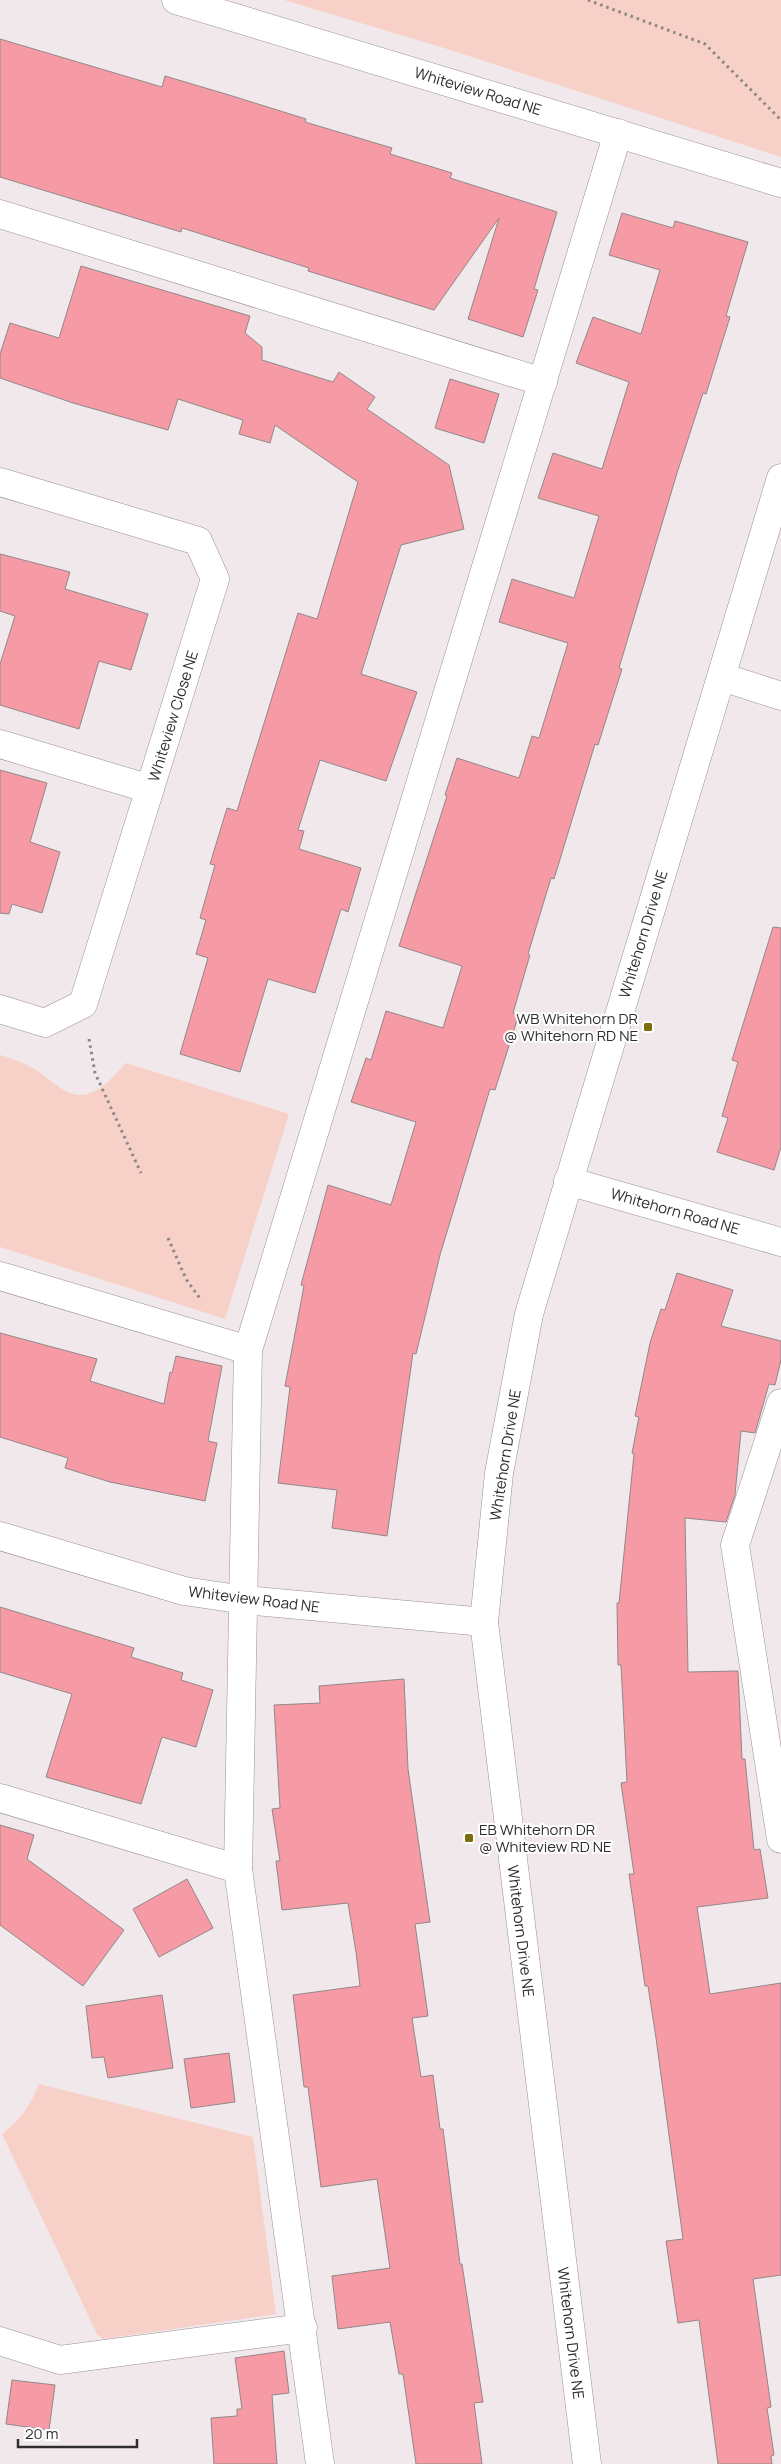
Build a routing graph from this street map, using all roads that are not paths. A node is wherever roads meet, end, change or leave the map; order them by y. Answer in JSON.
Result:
{"nodes":[{"id":1,"x":176,"y":0,"type":"edge"},
{"id":2,"x":618,"y":133,"type":"junction"},
{"id":3,"x":781,"y":182,"type":"edge"},
{"id":4,"x":0,"y":214,"type":"edge"},
{"id":5,"x":543,"y":382,"type":"junction"},
{"id":6,"x":781,"y":478,"type":"edge"},
{"id":7,"x":0,"y":482,"type":"edge"},
{"id":8,"x":722,"y":677,"type":"junction"},
{"id":9,"x":781,"y":696,"type":"edge"},
{"id":10,"x":0,"y":744,"type":"edge"},
{"id":11,"x":150,"y":789,"type":"junction"},
{"id":12,"x":0,"y":1009,"type":"edge"},
{"id":13,"x":568,"y":1181,"type":"junction"},
{"id":14,"x":781,"y":1242,"type":"edge"},
{"id":15,"x":0,"y":1276,"type":"edge"},
{"id":16,"x":248,"y":1350,"type":"junction"},
{"id":17,"x":781,"y":1403,"type":"edge"},
{"id":18,"x":0,"y":1536,"type":"edge"},
{"id":19,"x":245,"y":1600,"type":"junction"},
{"id":20,"x":484,"y":1622,"type":"junction"},
{"id":21,"x":0,"y":1798,"type":"edge"},
{"id":22,"x":781,"y":1839,"type":"edge"},
{"id":23,"x":238,"y":1869,"type":"junction"},
{"id":24,"x":303,"y":2328,"type":"junction"},
{"id":25,"x":0,"y":2341,"type":"edge"},
{"id":26,"x":320,"y":2464,"type":"edge"},
{"id":27,"x":587,"y":2464,"type":"edge"}],
"edges":[{"from":1,"to":2,"type":"street","name":"Whiteview Road NE"},
{"from":2,"to":3,"type":"street","name":"Whiteview Road NE"},
{"from":2,"to":5,"type":"street"},
{"from":4,"to":5,"type":"street"},
{"from":5,"to":16,"type":"street"},
{"from":6,"to":8,"type":"street","name":"Whitehorn Drive NE"},
{"from":7,"to":11,"type":"street","name":"Whiteview Close NE"},
{"from":8,"to":9,"type":"street"},
{"from":8,"to":13,"type":"street","name":"Whitehorn Drive NE"},
{"from":10,"to":11,"type":"street"},
{"from":11,"to":12,"type":"street","name":"Whiteview Close NE"},
{"from":13,"to":14,"type":"street","name":"Whitehorn Road NE"},
{"from":13,"to":20,"type":"street","name":"Whitehorn Drive NE"},
{"from":15,"to":16,"type":"street"},
{"from":16,"to":19,"type":"street"},
{"from":17,"to":22,"type":"street"},
{"from":18,"to":19,"type":"street","name":"Whiteview Road NE"},
{"from":19,"to":20,"type":"street","name":"Whiteview Road NE"},
{"from":19,"to":23,"type":"street"},
{"from":20,"to":27,"type":"street","name":"Whitehorn Drive NE"},
{"from":21,"to":23,"type":"street"},
{"from":23,"to":24,"type":"street"},
{"from":24,"to":25,"type":"street"},
{"from":24,"to":26,"type":"street"}]}
